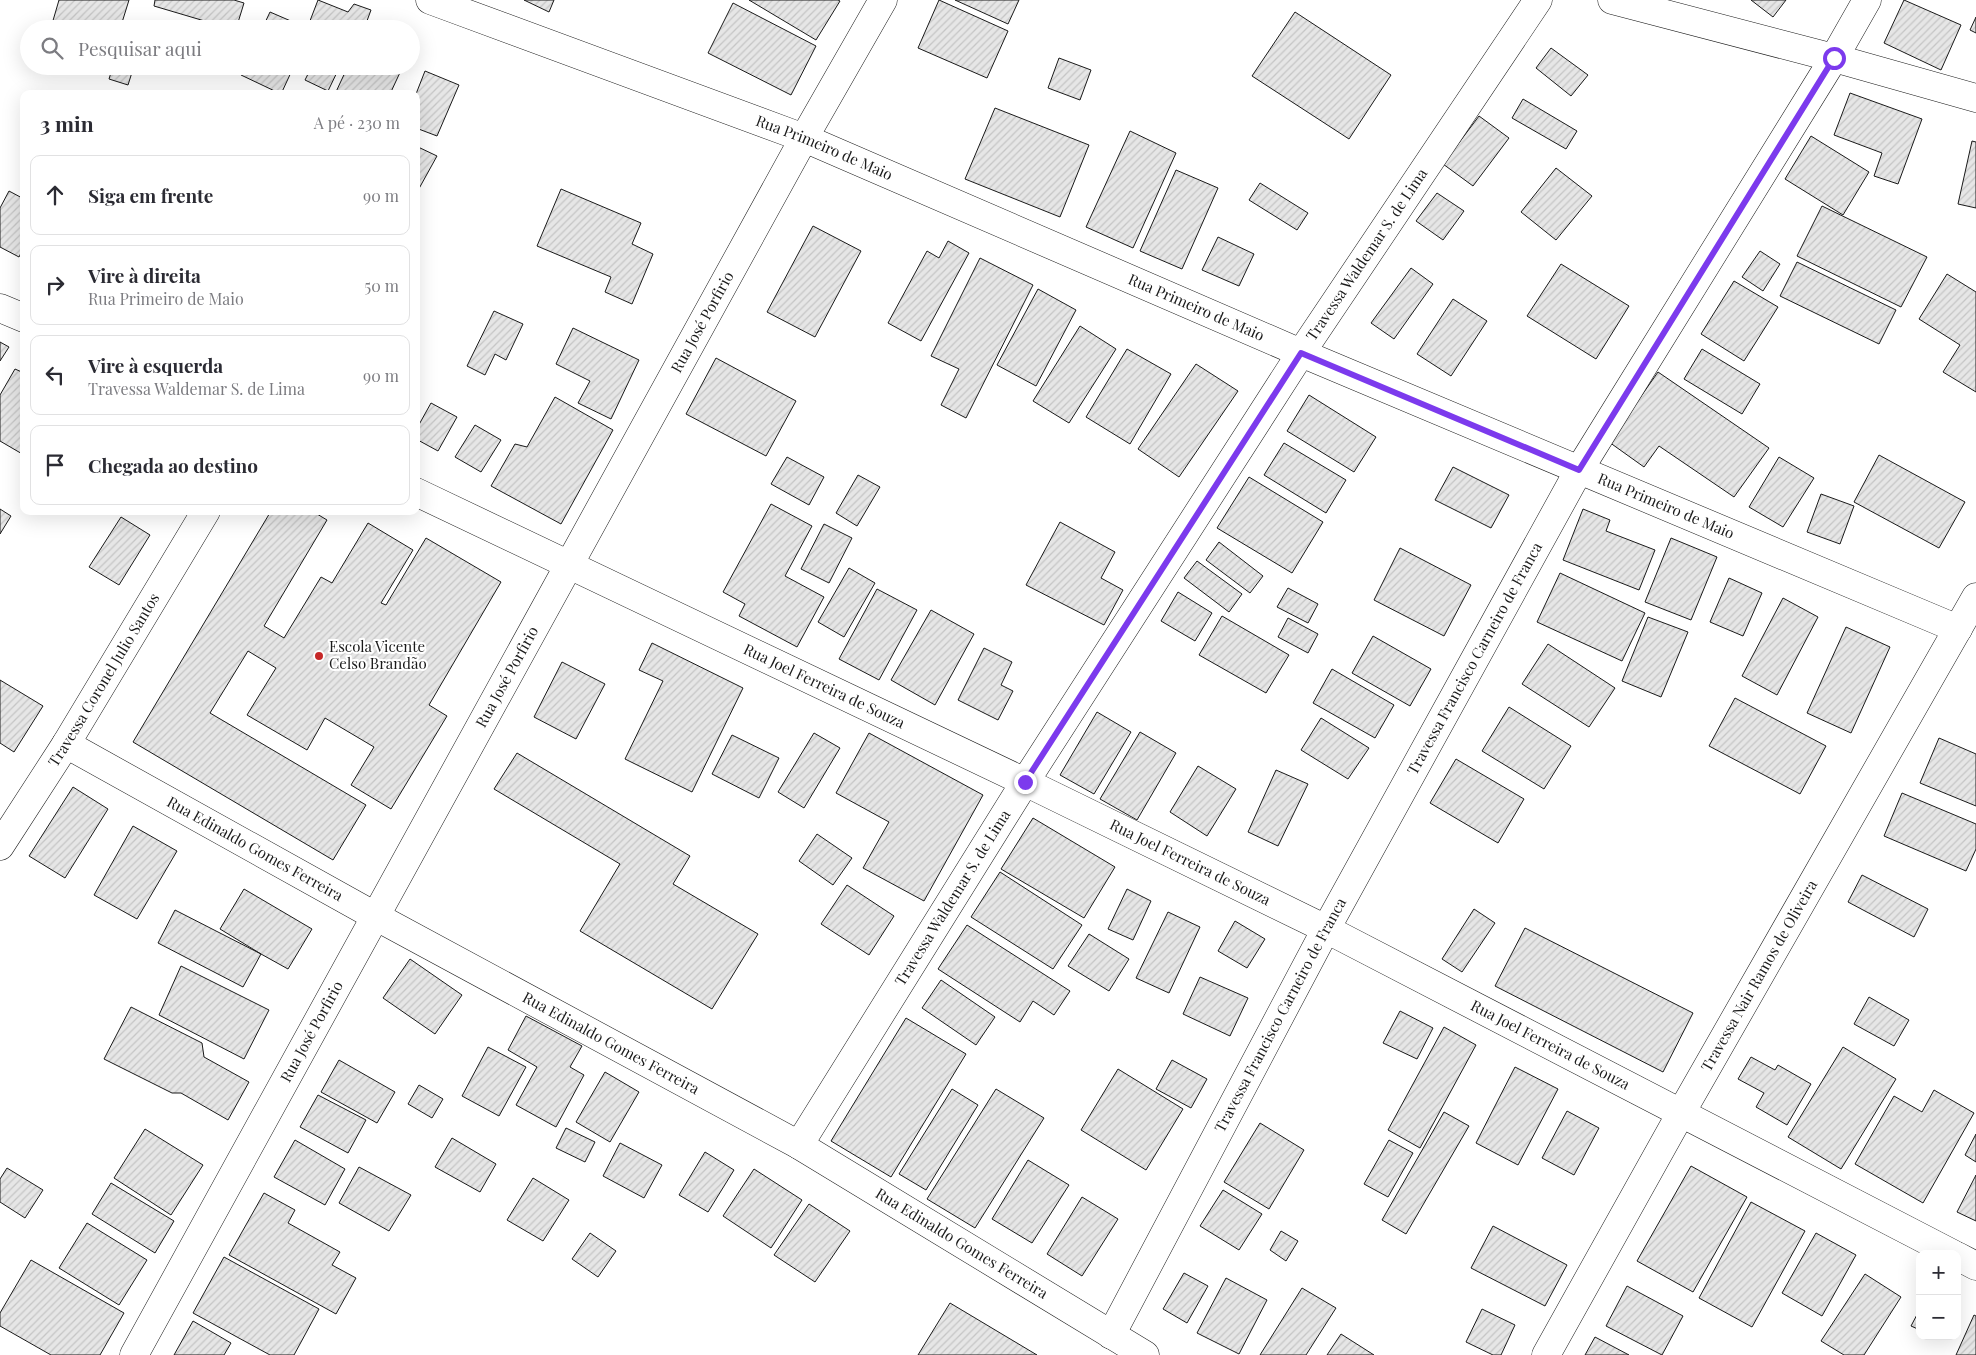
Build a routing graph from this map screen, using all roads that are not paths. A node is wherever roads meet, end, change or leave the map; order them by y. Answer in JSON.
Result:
{"nodes":[{"id":1,"x":430,"y":0,"type":"edge"},
{"id":2,"x":883,"y":0,"type":"edge"},
{"id":3,"x":1538,"y":0,"type":"edge"},
{"id":4,"x":1612,"y":0,"type":"edge"},
{"id":5,"x":1867,"y":0,"type":"edge"},
{"id":6,"x":1834,"y":58,"type":"junction"},
{"id":7,"x":1976,"y":98,"type":"edge"},
{"id":8,"x":804,"y":138,"type":"junction"},
{"id":9,"x":0,"y":308,"type":"edge"},
{"id":10,"x":20,"y":316,"type":"edge"},
{"id":11,"x":1301,"y":353,"type":"junction"},
{"id":12,"x":1579,"y":470,"type":"junction"},
{"id":13,"x":420,"y":494,"type":"edge"},
{"id":14,"x":204,"y":515,"type":"edge"},
{"id":15,"x":568,"y":566,"type":"junction"},
{"id":16,"x":1976,"y":597,"type":"edge"},
{"id":17,"x":1958,"y":629,"type":"junction"},
{"id":18,"x":66,"y":744,"type":"junction"},
{"id":19,"x":1025,"y":782,"type":"junction"},
{"id":20,"x":0,"y":846,"type":"edge"},
{"id":21,"x":375,"y":916,"type":"junction"},
{"id":22,"x":1326,"y":929,"type":"junction"},
{"id":23,"x":1681,"y":1113,"type":"junction"},
{"id":24,"x":799,"y":1145,"type":"junction"},
{"id":25,"x":1945,"y":1250,"type":"edge"},
{"id":26,"x":1961,"y":1258,"type":"edge"},
{"id":27,"x":1976,"y":1266,"type":"edge"},
{"id":28,"x":1111,"y":1335,"type":"junction"},
{"id":29,"x":134,"y":1355,"type":"edge"},
{"id":30,"x":1146,"y":1355,"type":"edge"},
{"id":31,"x":1546,"y":1355,"type":"edge"}],
"edges":[{"from":1,"to":8,"type":"street","name":"Rua Primeiro de Maio"},
{"from":2,"to":8,"type":"street","name":"Rua José Porfirio"},
{"from":3,"to":11,"type":"street","name":"Travessa Waldemar S. de Lima"},
{"from":4,"to":6,"type":"street"},
{"from":5,"to":6,"type":"street","name":"Travessa Francisco Carneiro de Franca"},
{"from":6,"to":7,"type":"street"},
{"from":6,"to":12,"type":"street","name":"Travessa Francisco Carneiro de Franca"},
{"from":8,"to":11,"type":"street","name":"Rua Primeiro de Maio"},
{"from":8,"to":15,"type":"street","name":"Rua José Porfirio"},
{"from":9,"to":10,"type":"street"},
{"from":11,"to":12,"type":"street","name":"Rua Primeiro de Maio"},
{"from":11,"to":19,"type":"street","name":"Travessa Waldemar S. de Lima"},
{"from":12,"to":17,"type":"street","name":"Rua Primeiro de Maio"},
{"from":12,"to":22,"type":"street","name":"Travessa Francisco Carneiro de Franca"},
{"from":13,"to":15,"type":"street","name":"Rua Joel Ferreira de Souza"},
{"from":14,"to":18,"type":"street","name":"Travessa Coronel Julio Santos"},
{"from":15,"to":19,"type":"street","name":"Rua Joel Ferreira de Souza"},
{"from":15,"to":21,"type":"street","name":"Rua José Porfirio"},
{"from":16,"to":17,"type":"street","name":"Travessa Nair Ramos de Oliveira"},
{"from":17,"to":23,"type":"street","name":"Travessa Nair Ramos de Oliveira"},
{"from":18,"to":20,"type":"street","name":"Travessa Coronel Julio Santos"},
{"from":18,"to":21,"type":"street","name":"Rua Edinaldo Gomes Ferreira"},
{"from":19,"to":22,"type":"street","name":"Rua Joel Ferreira de Souza"},
{"from":19,"to":24,"type":"street","name":"Travessa Waldemar S. de Lima"},
{"from":21,"to":24,"type":"street","name":"Rua Edinaldo Gomes Ferreira"},
{"from":21,"to":29,"type":"street","name":"Rua José Porfirio"},
{"from":22,"to":23,"type":"street","name":"Rua Joel Ferreira de Souza"},
{"from":22,"to":28,"type":"street","name":"Travessa Francisco Carneiro de Franca"},
{"from":23,"to":25,"type":"street","name":"Rua Joel Ferreira de Souza"},
{"from":23,"to":31,"type":"street","name":"Travessa Nair Ramos de Oliveira"},
{"from":24,"to":28,"type":"street","name":"Rua Edinaldo Gomes Ferreira"},
{"from":26,"to":27,"type":"street"},
{"from":28,"to":30,"type":"street","name":"Rua Edinaldo Gomes Ferreira"}]}
